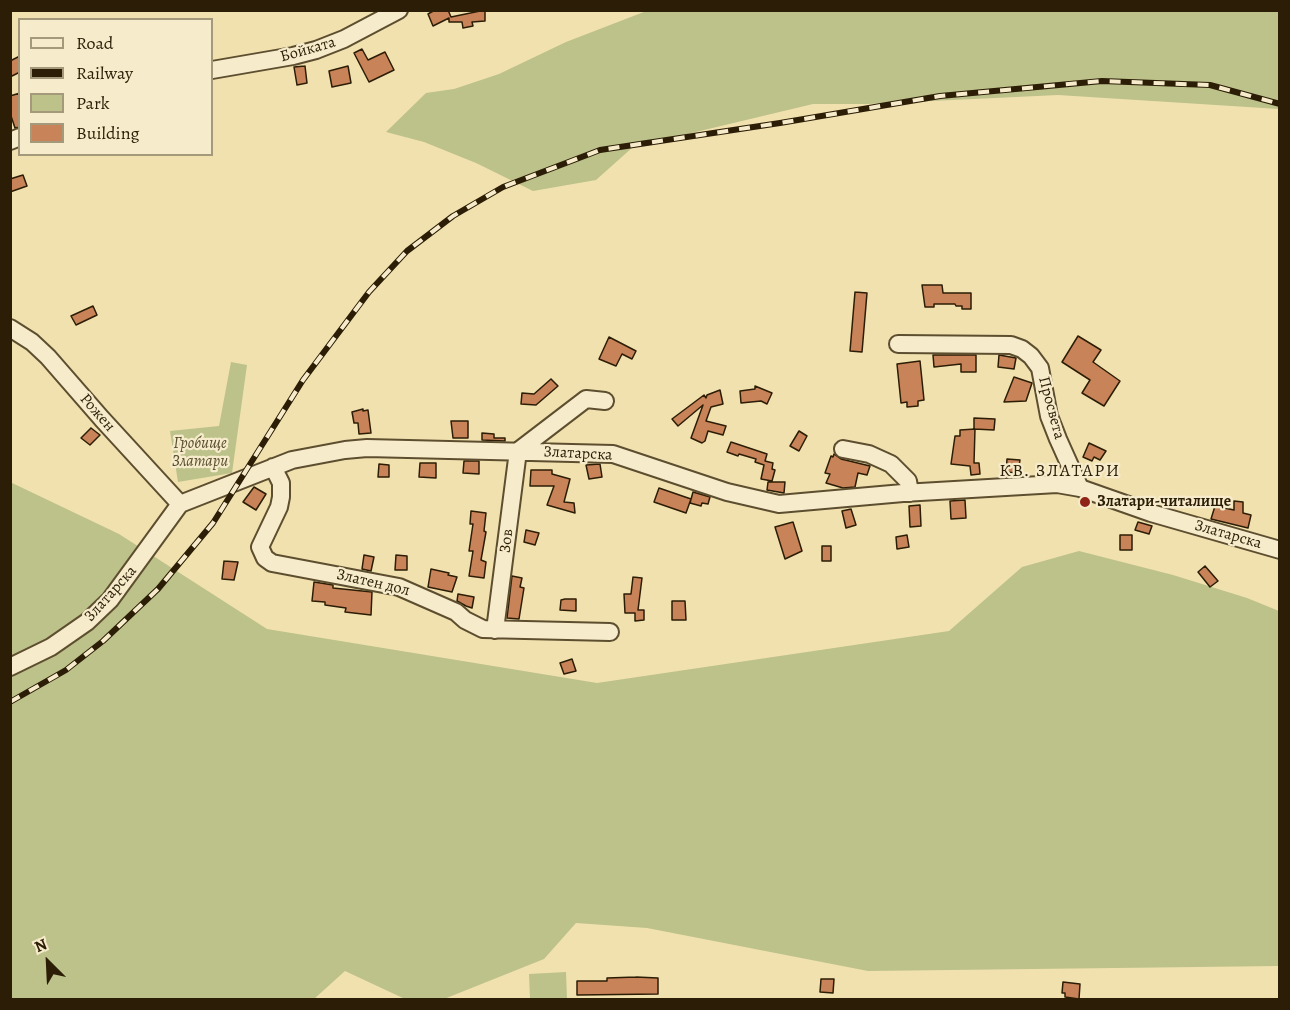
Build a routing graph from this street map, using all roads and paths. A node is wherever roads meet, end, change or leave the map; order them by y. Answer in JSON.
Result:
{"nodes":[{"id":1,"x":399,"y":10,"type":"edge"},
{"id":2,"x":213,"y":70,"type":"edge"},
{"id":3,"x":10,"y":328,"type":"edge"},
{"id":4,"x":898,"y":344,"type":"dead end"},
{"id":5,"x":604,"y":401,"type":"dead end"},
{"id":6,"x":843,"y":449,"type":"dead end"},
{"id":7,"x":518,"y":451,"type":"junction"},
{"id":8,"x":273,"y":467,"type":"junction"},
{"id":9,"x":1080,"y":488,"type":"junction"},
{"id":10,"x":910,"y":493,"type":"junction"},
{"id":11,"x":180,"y":504,"type":"junction"},
{"id":12,"x":1280,"y":550,"type":"edge"},
{"id":13,"x":495,"y":630,"type":"junction"},
{"id":14,"x":610,"y":632,"type":"dead end"},
{"id":15,"x":10,"y":667,"type":"edge"}],
"edges":[{"from":1,"to":2,"type":"street","name":"Бойката"},
{"from":3,"to":11,"type":"street","name":"Рожен"},
{"from":4,"to":9,"type":"street","name":"Просвета"},
{"from":5,"to":7,"type":"street"},
{"from":6,"to":10,"type":"street"},
{"from":7,"to":8,"type":"street","name":"Златарска"},
{"from":7,"to":10,"type":"street","name":"Златарска"},
{"from":7,"to":13,"type":"street","name":"Зов"},
{"from":8,"to":11,"type":"street","name":"Златарска"},
{"from":8,"to":13,"type":"street","name":"Златен дол"},
{"from":9,"to":10,"type":"street","name":"Златарска"},
{"from":9,"to":12,"type":"street","name":"Златарска"},
{"from":11,"to":15,"type":"street","name":"Златарска"},
{"from":13,"to":14,"type":"street","name":"Златен дол"}]}
